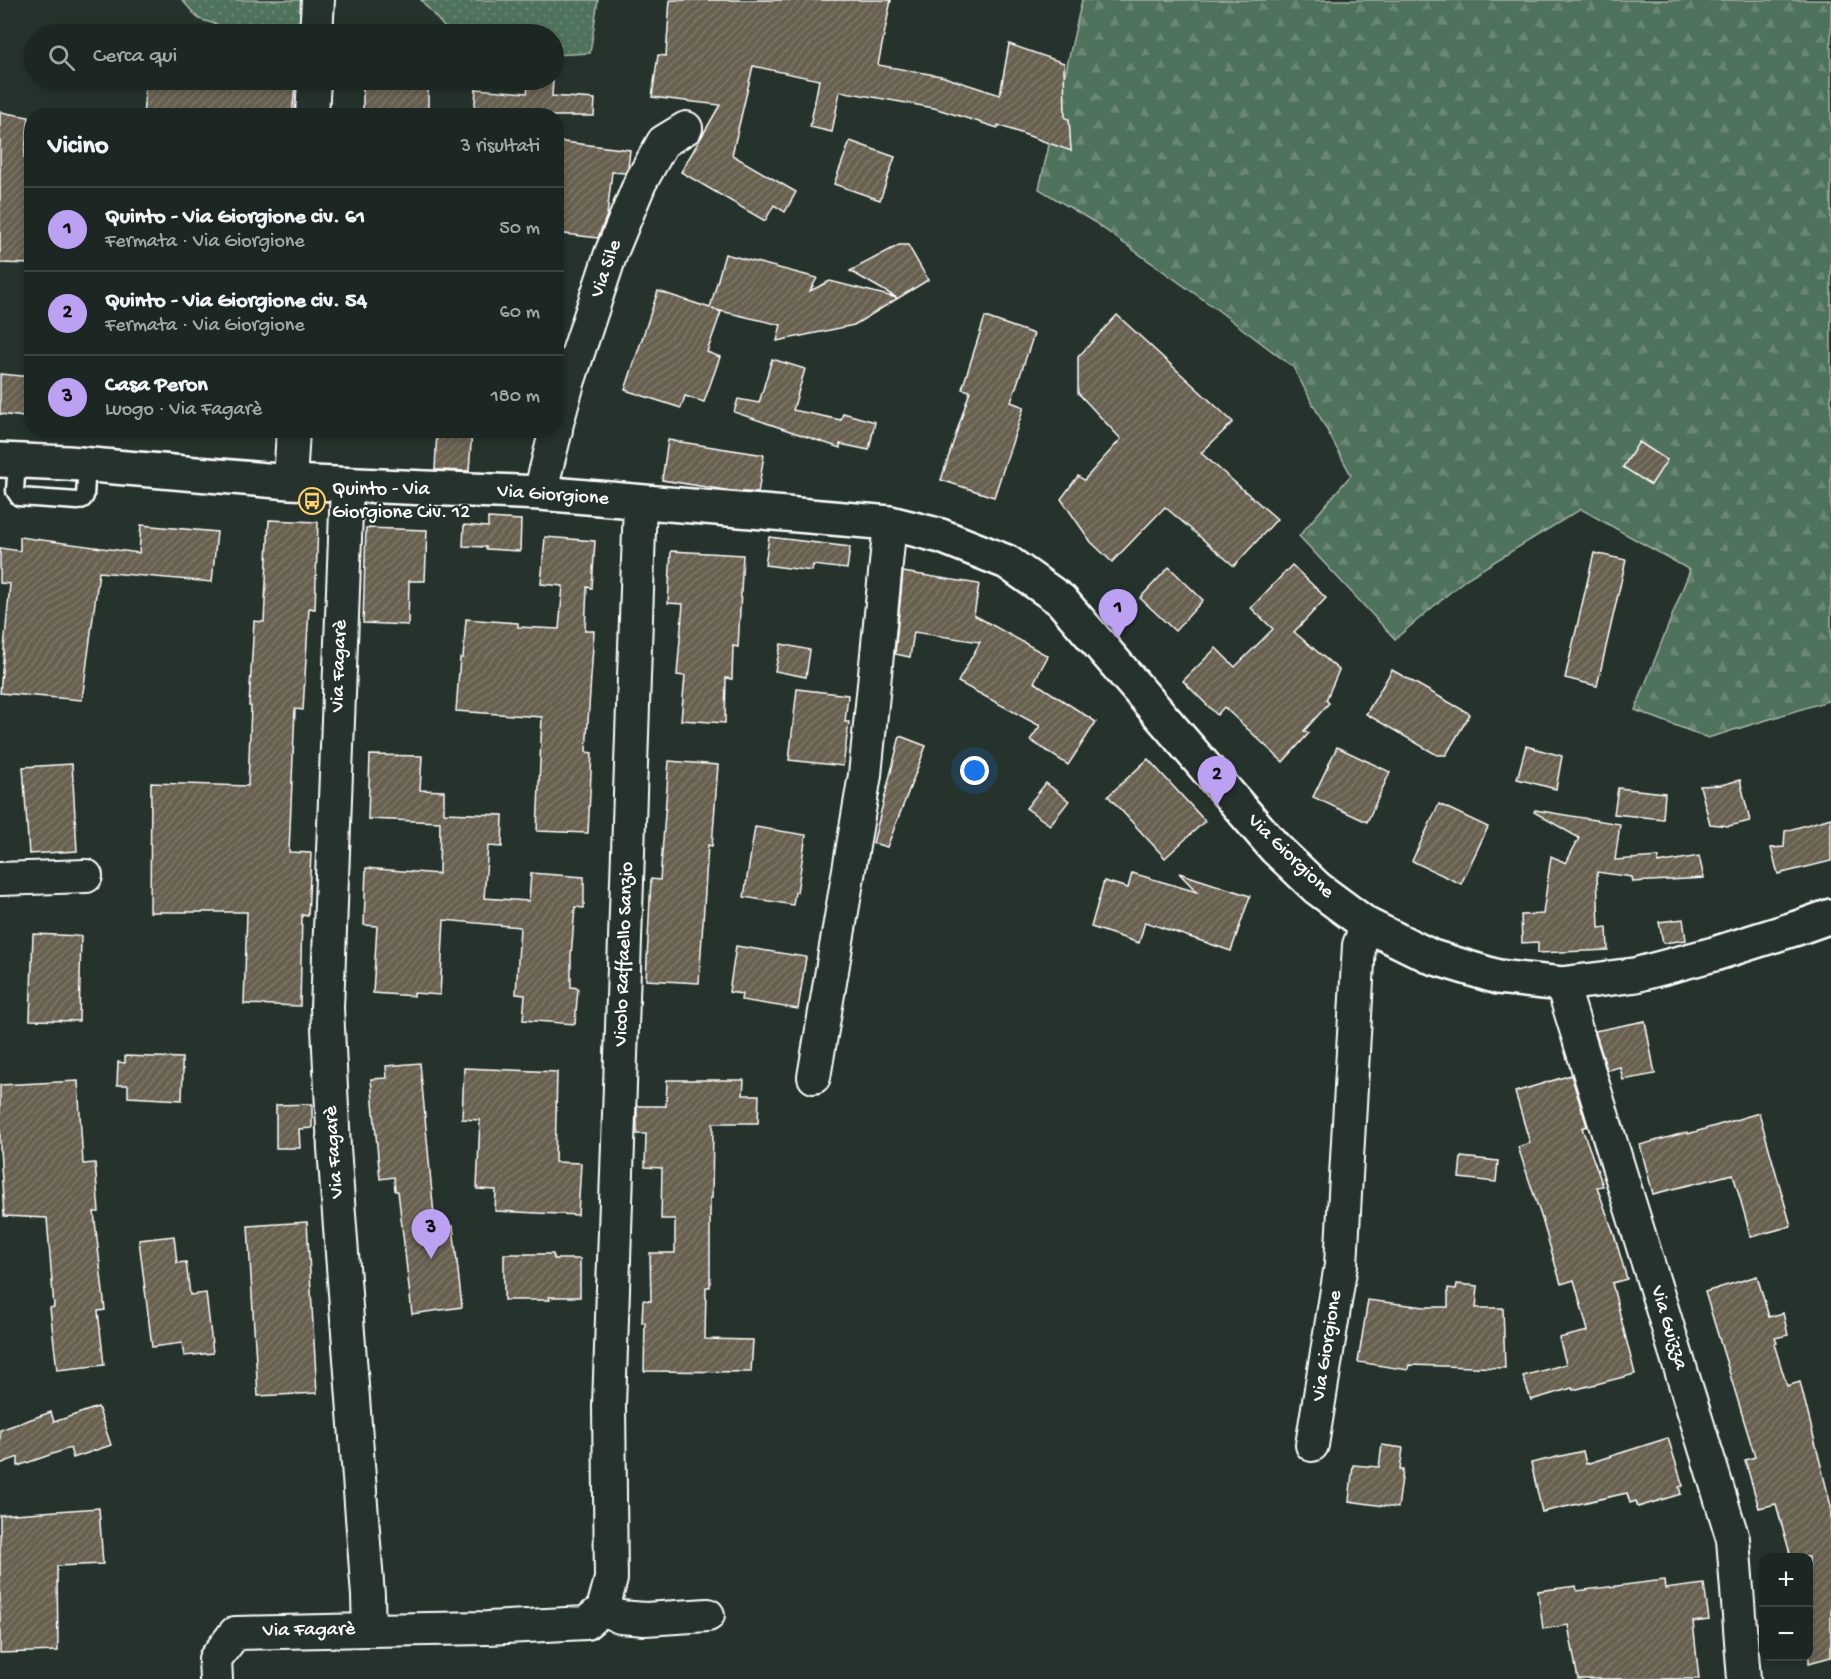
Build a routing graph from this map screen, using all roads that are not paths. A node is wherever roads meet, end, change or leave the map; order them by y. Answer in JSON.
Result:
{"nodes":[{"id":1,"x":318,"y":0,"type":"edge"},
{"id":2,"x":317,"y":24,"type":"edge"},
{"id":3,"x":313,"y":90,"type":"edge"},
{"id":4,"x":312,"y":108,"type":"edge"},
{"id":5,"x":686,"y":128,"type":"dead end"},
{"id":6,"x":564,"y":398,"type":"edge"},
{"id":7,"x":293,"y":438,"type":"edge"},
{"id":8,"x":554,"y":438,"type":"edge"},
{"id":9,"x":8,"y":460,"type":"edge"},
{"id":10,"x":290,"y":482,"type":"junction"},
{"id":11,"x":348,"y":486,"type":"junction"},
{"id":12,"x":540,"y":493,"type":"junction"},
{"id":13,"x":640,"y":502,"type":"junction"},
{"id":14,"x":890,"y":523,"type":"junction"},
{"id":15,"x":86,"y":876,"type":"dead end"},
{"id":16,"x":0,"y":879,"type":"edge"},
{"id":17,"x":1831,"y":916,"type":"edge"},
{"id":18,"x":1367,"y":925,"type":"junction"},
{"id":19,"x":1562,"y":984,"type":"junction"},
{"id":20,"x":814,"y":1077,"type":"dead end"},
{"id":21,"x":1312,"y":1445,"type":"dead end"},
{"id":22,"x":603,"y":1609,"type":"junction"},
{"id":23,"x":708,"y":1615,"type":"dead end"},
{"id":24,"x":369,"y":1630,"type":"junction"},
{"id":25,"x":216,"y":1679,"type":"edge"},
{"id":26,"x":1744,"y":1679,"type":"edge"}],
"edges":[{"from":1,"to":2,"type":"street"},
{"from":3,"to":4,"type":"street"},
{"from":5,"to":6,"type":"street","name":"Via Sile"},
{"from":7,"to":10,"type":"street"},
{"from":8,"to":12,"type":"street","name":"Via Sile"},
{"from":9,"to":10,"type":"street","name":"Via Giorgione"},
{"from":10,"to":11,"type":"street","name":"Via Giorgione"},
{"from":11,"to":12,"type":"street","name":"Via Giorgione"},
{"from":11,"to":24,"type":"street","name":"Via Fagarè"},
{"from":12,"to":13,"type":"street","name":"Via Giorgione"},
{"from":13,"to":14,"type":"street","name":"Via Giorgione"},
{"from":13,"to":22,"type":"street","name":"Vicolo Raffaello Sanzio"},
{"from":14,"to":18,"type":"street","name":"Via Giorgione"},
{"from":14,"to":20,"type":"street"},
{"from":15,"to":16,"type":"street"},
{"from":17,"to":19,"type":"street","name":"Via Giorgione"},
{"from":18,"to":19,"type":"street","name":"Via Giorgione"},
{"from":18,"to":21,"type":"street","name":"Via Giorgione"},
{"from":19,"to":26,"type":"street","name":"Via Guizza"},
{"from":22,"to":23,"type":"street"},
{"from":22,"to":24,"type":"street"},
{"from":24,"to":25,"type":"street","name":"Via Fagarè"}]}
